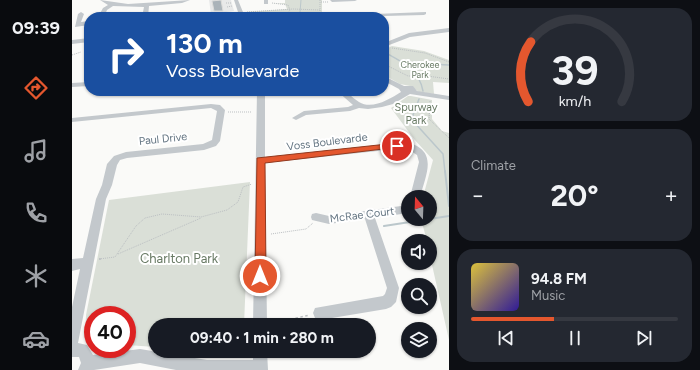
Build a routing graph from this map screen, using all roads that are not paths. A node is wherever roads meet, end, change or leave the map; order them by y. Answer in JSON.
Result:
{"nodes":[{"id":1,"x":102,"y":0,"type":"edge"},
{"id":2,"x":188,"y":0,"type":"edge"},
{"id":3,"x":355,"y":0,"type":"edge"},
{"id":4,"x":234,"y":1,"type":"edge"},
{"id":5,"x":332,"y":2,"type":"road end"},
{"id":6,"x":147,"y":4,"type":"junction"},
{"id":7,"x":111,"y":5,"type":"junction"},
{"id":8,"x":104,"y":12,"type":"edge"},
{"id":9,"x":146,"y":12,"type":"edge"},
{"id":10,"x":242,"y":12,"type":"edge"},
{"id":11,"x":424,"y":13,"type":"dead end"},
{"id":12,"x":81,"y":14,"type":"dead end"},
{"id":13,"x":389,"y":15,"type":"edge"},
{"id":14,"x":84,"y":24,"type":"edge"},
{"id":15,"x":448,"y":31,"type":"edge"},
{"id":16,"x":84,"y":41,"type":"edge"},
{"id":17,"x":72,"y":42,"type":"edge"},
{"id":18,"x":389,"y":42,"type":"edge"},
{"id":19,"x":389,"y":81,"type":"edge"},
{"id":20,"x":84,"y":84,"type":"edge"},
{"id":21,"x":72,"y":85,"type":"edge"},
{"id":22,"x":407,"y":91,"type":"junction"},
{"id":23,"x":261,"y":96,"type":"edge"},
{"id":24,"x":347,"y":96,"type":"edge"},
{"id":25,"x":449,"y":98,"type":"edge"},
{"id":26,"x":358,"y":105,"type":"junction"},
{"id":27,"x":294,"y":109,"type":"dead end"},
{"id":28,"x":304,"y":113,"type":"junction"},
{"id":29,"x":296,"y":118,"type":"dead end"},
{"id":30,"x":72,"y":120,"type":"edge"},
{"id":31,"x":260,"y":160,"type":"junction"},
{"id":32,"x":417,"y":190,"type":"edge"},
{"id":33,"x":401,"y":210,"type":"edge"},
{"id":34,"x":369,"y":215,"type":"junction"},
{"id":35,"x":316,"y":217,"type":"road end"},
{"id":36,"x":87,"y":263,"type":"junction"},
{"id":37,"x":72,"y":265,"type":"edge"},
{"id":38,"x":320,"y":313,"type":"road end"},
{"id":39,"x":260,"y":318,"type":"edge"},
{"id":40,"x":72,"y":340,"type":"edge"},
{"id":41,"x":72,"y":350,"type":"edge"},
{"id":42,"x":260,"y":358,"type":"edge"},
{"id":43,"x":87,"y":366,"type":"edge"},
{"id":44,"x":260,"y":369,"type":"edge"}],
"edges":[{"from":1,"to":7,"type":"street"},
{"from":2,"to":6,"type":"street"},
{"from":3,"to":5,"type":"street"},
{"from":4,"to":10,"type":"street"},
{"from":6,"to":7,"type":"street"},
{"from":6,"to":9,"type":"street"},
{"from":7,"to":8,"type":"street"},
{"from":11,"to":13,"type":"street"},
{"from":12,"to":14,"type":"street"},
{"from":15,"to":18,"type":"street"},
{"from":16,"to":17,"type":"street"},
{"from":19,"to":22,"type":"street"},
{"from":20,"to":21,"type":"street"},
{"from":22,"to":25,"type":"street"},
{"from":22,"to":26,"type":"street"},
{"from":23,"to":31,"type":"street"},
{"from":24,"to":26,"type":"street"},
{"from":26,"to":28,"type":"street"},
{"from":27,"to":28,"type":"street"},
{"from":28,"to":29,"type":"street"},
{"from":30,"to":36,"type":"street","name":"Paul Drive"},
{"from":31,"to":32,"type":"street","name":"Voss Boulevarde"},
{"from":31,"to":39,"type":"street"},
{"from":33,"to":34,"type":"street","name":"McRae Court"},
{"from":34,"to":35,"type":"street","name":"McRae Court"},
{"from":34,"to":38,"type":"street"},
{"from":36,"to":37,"type":"street"},
{"from":36,"to":40,"type":"street","name":"Paul Drive"},
{"from":41,"to":43,"type":"street"},
{"from":42,"to":44,"type":"street"},
{"from":43,"to":44,"type":"street"}]}
